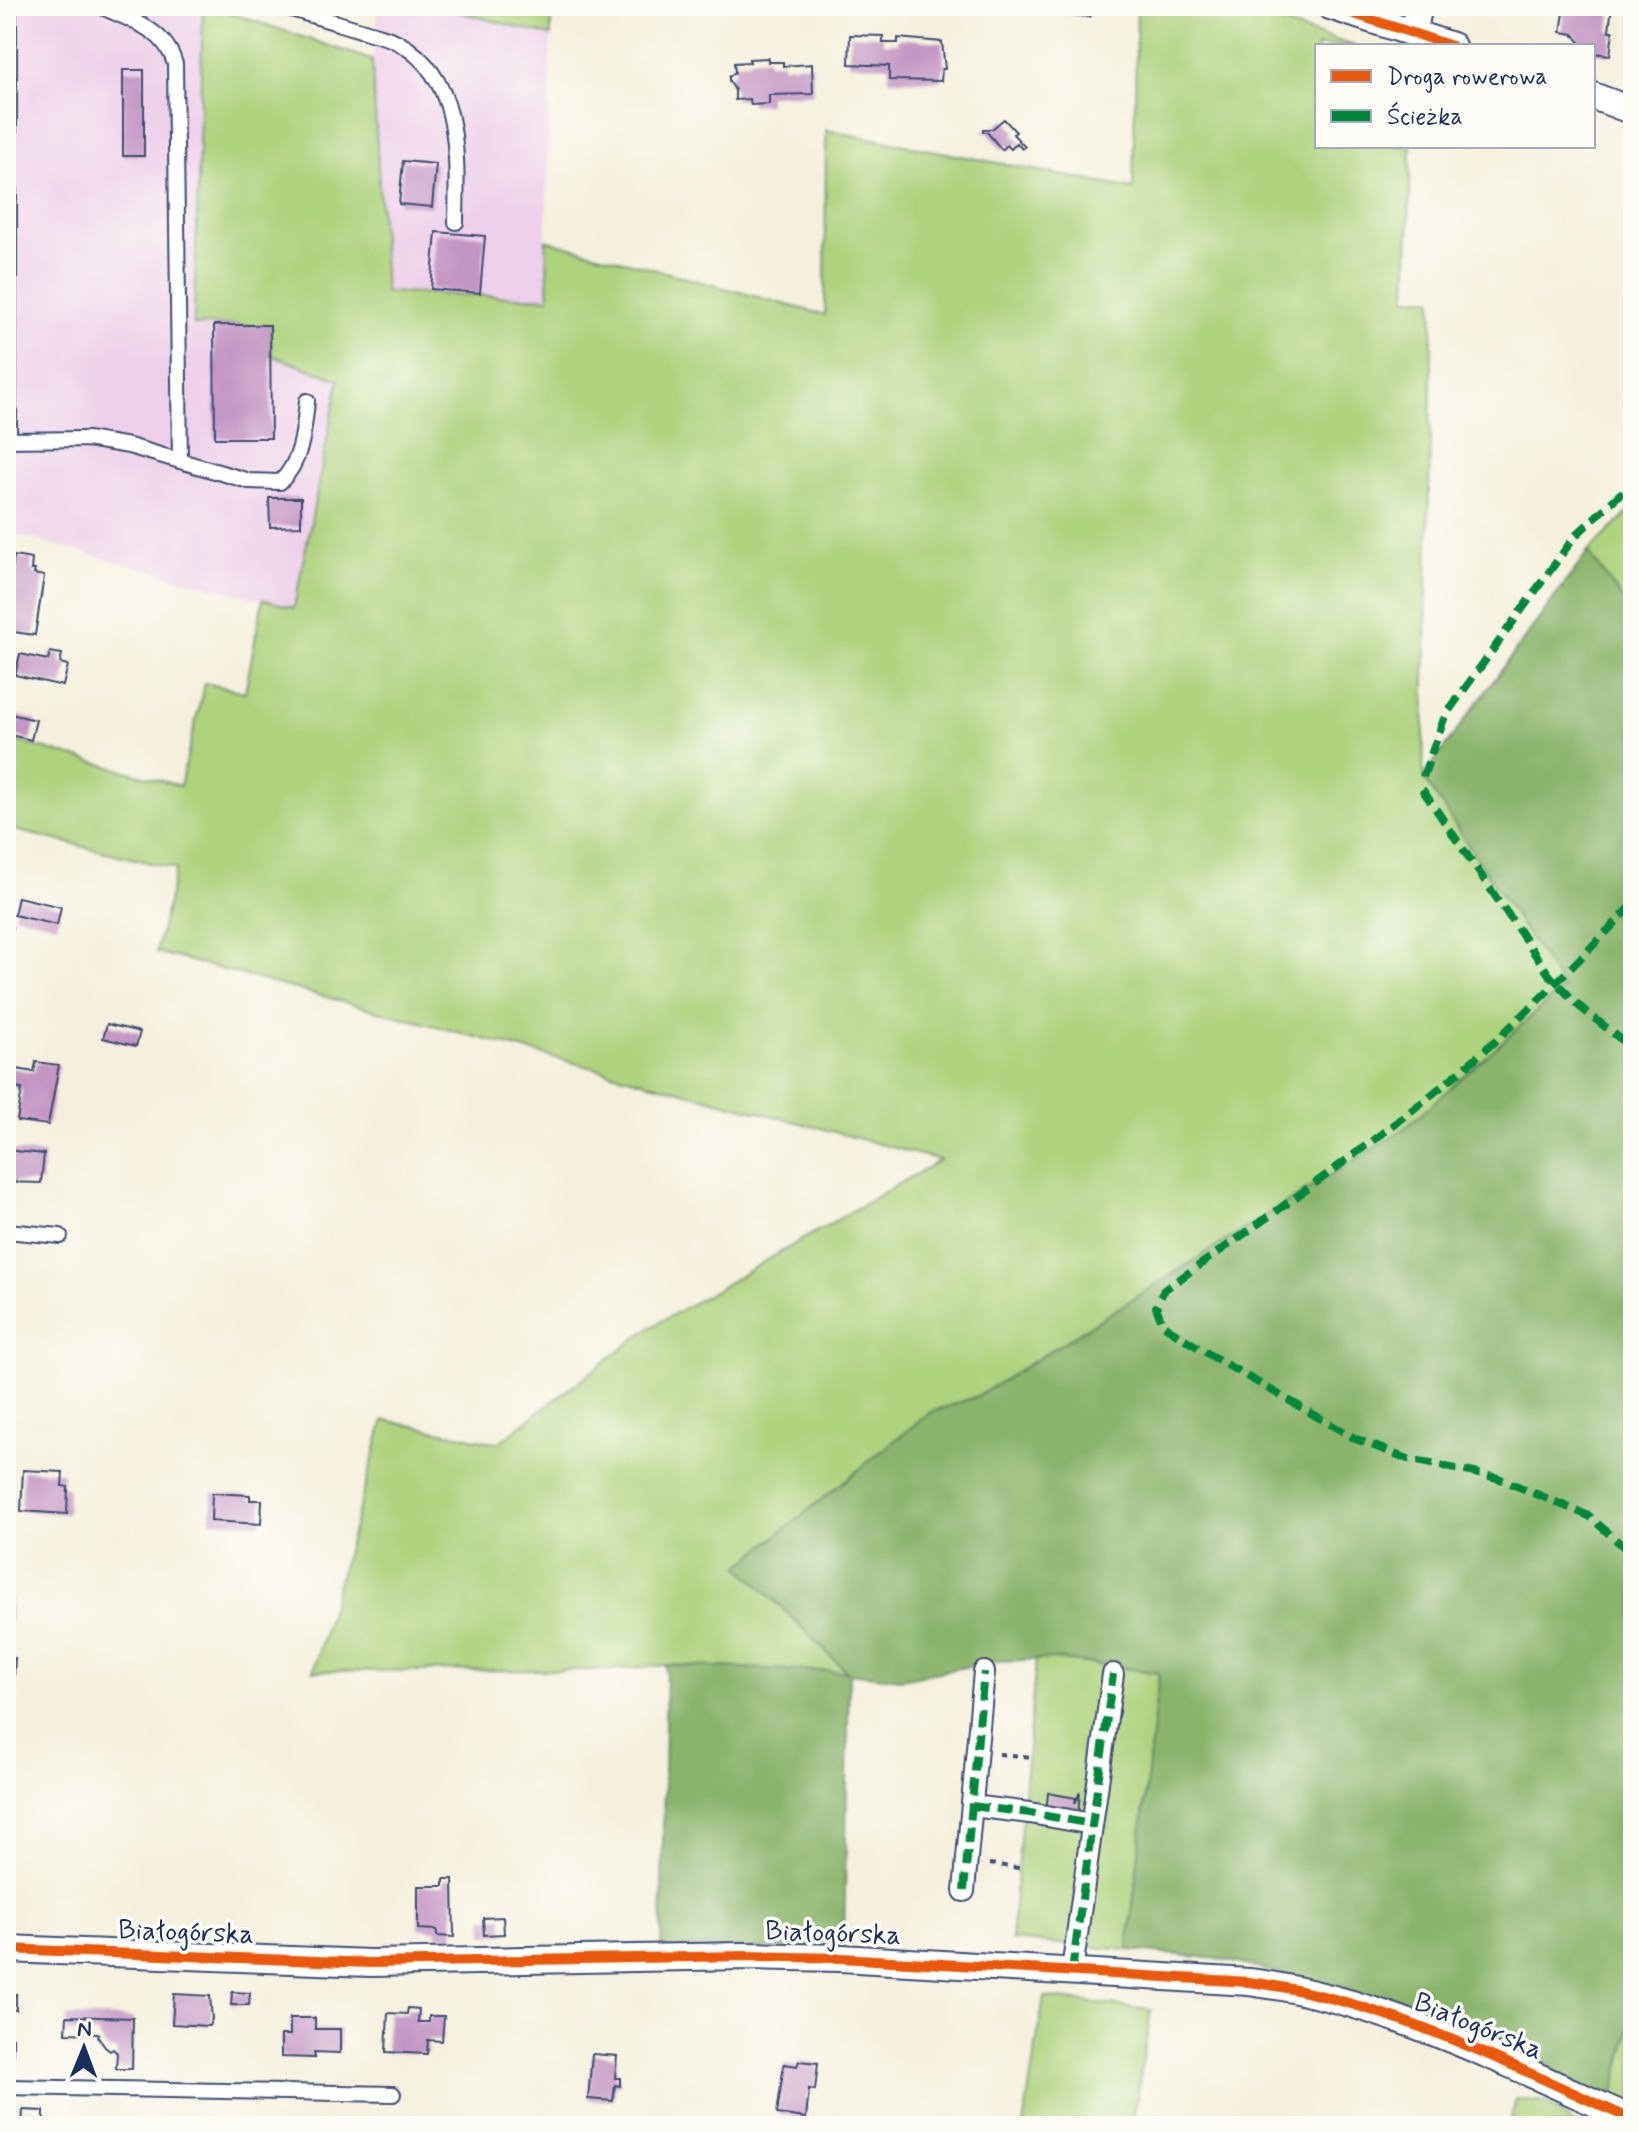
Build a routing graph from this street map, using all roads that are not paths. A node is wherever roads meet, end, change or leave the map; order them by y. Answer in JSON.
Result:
{"nodes":[{"id":1,"x":9,"y":6,"type":"edge"},
{"id":2,"x":100,"y":6,"type":"edge"},
{"id":3,"x":281,"y":6,"type":"edge"},
{"id":4,"x":1330,"y":6,"type":"edge"},
{"id":5,"x":1419,"y":6,"type":"edge"},
{"id":6,"x":1413,"y":33,"type":"junction"},
{"id":7,"x":1446,"y":44,"type":"edge"},
{"id":8,"x":1595,"y":97,"type":"edge"},
{"id":9,"x":1633,"y":111,"type":"edge"},
{"id":10,"x":456,"y":222,"type":"dead end"},
{"id":11,"x":307,"y":401,"type":"dead end"},
{"id":12,"x":7,"y":440,"type":"edge"},
{"id":13,"x":180,"y":461,"type":"junction"},
{"id":14,"x":6,"y":1231,"type":"edge"},
{"id":15,"x":60,"y":1236,"type":"dead end"},
{"id":16,"x":984,"y":1672,"type":"dead end"},
{"id":17,"x":1113,"y":1674,"type":"dead end"},
{"id":18,"x":972,"y":1806,"type":"junction"},
{"id":19,"x":1092,"y":1824,"type":"junction"},
{"id":20,"x":964,"y":1891,"type":"dead end"},
{"id":21,"x":6,"y":1949,"type":"edge"},
{"id":22,"x":1072,"y":1971,"type":"junction"},
{"id":23,"x":6,"y":2087,"type":"edge"},
{"id":24,"x":393,"y":2094,"type":"dead end"},
{"id":25,"x":1633,"y":2120,"type":"edge"}],
"edges":[{"from":1,"to":12,"type":"lane"},
{"from":2,"to":13,"type":"lane"},
{"from":3,"to":10,"type":"lane"},
{"from":4,"to":6,"type":"street"},
{"from":5,"to":6,"type":"street"},
{"from":6,"to":7,"type":"street"},
{"from":8,"to":9,"type":"street"},
{"from":11,"to":13,"type":"lane"},
{"from":12,"to":13,"type":"lane"},
{"from":14,"to":15,"type":"lane"},
{"from":16,"to":18,"type":"street"},
{"from":17,"to":19,"type":"street"},
{"from":18,"to":19,"type":"street"},
{"from":18,"to":20,"type":"street"},
{"from":19,"to":22,"type":"street"},
{"from":21,"to":22,"type":"street","name":"Białogórska"},
{"from":22,"to":25,"type":"street","name":"Białogórska"},
{"from":23,"to":24,"type":"lane"}]}
